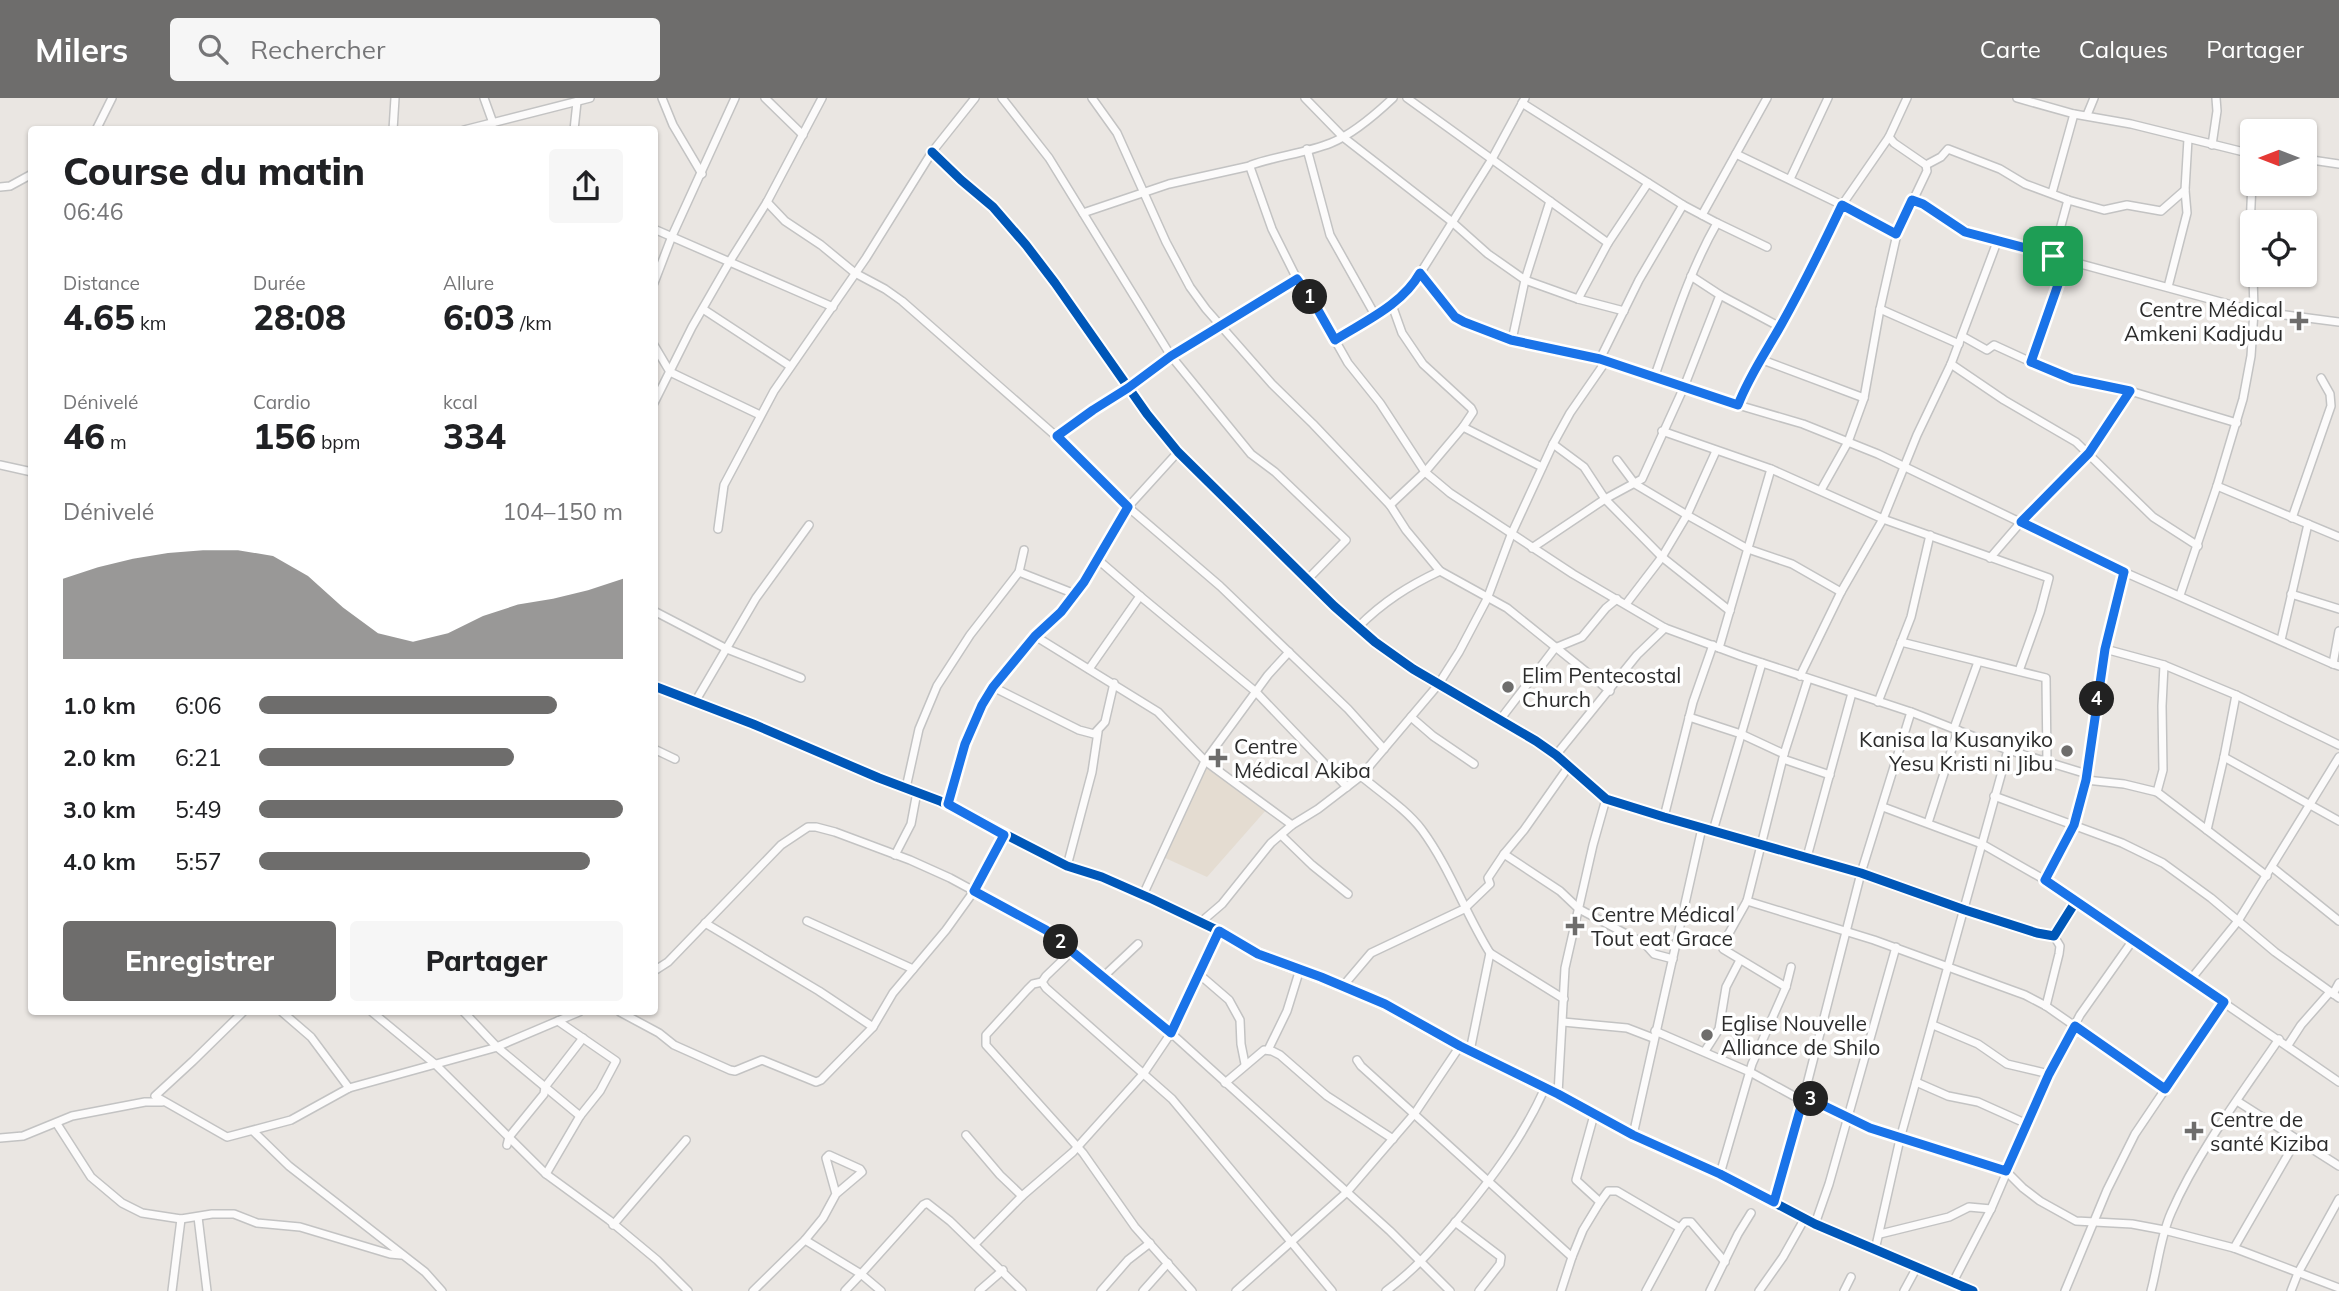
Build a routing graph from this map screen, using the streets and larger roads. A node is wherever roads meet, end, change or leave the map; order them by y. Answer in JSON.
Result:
{"nodes":[{"id":1,"x":111,"y":98,"type":"edge"},
{"id":2,"x":395,"y":98,"type":"edge"},
{"id":3,"x":484,"y":98,"type":"edge"},
{"id":4,"x":590,"y":98,"type":"edge"},
{"id":5,"x":662,"y":98,"type":"edge"},
{"id":6,"x":735,"y":98,"type":"edge"},
{"id":7,"x":765,"y":98,"type":"edge"},
{"id":8,"x":822,"y":98,"type":"edge"},
{"id":9,"x":975,"y":98,"type":"edge"},
{"id":10,"x":1002,"y":98,"type":"edge"},
{"id":11,"x":1092,"y":98,"type":"edge"},
{"id":12,"x":1304,"y":98,"type":"edge"},
{"id":13,"x":1393,"y":98,"type":"edge"},
{"id":14,"x":1407,"y":98,"type":"edge"},
{"id":15,"x":1767,"y":98,"type":"edge"},
{"id":16,"x":1828,"y":98,"type":"edge"},
{"id":17,"x":1907,"y":98,"type":"edge"},
{"id":18,"x":2017,"y":98,"type":"edge"},
{"id":19,"x":2094,"y":98,"type":"edge"},
{"id":20,"x":2216,"y":98,"type":"edge"},
{"id":21,"x":572,"y":101,"type":"edge"},
{"id":22,"x":1524,"y":101,"type":"edge"},
{"id":23,"x":2074,"y":114,"type":"junction"},
{"id":24,"x":2087,"y":115,"type":"junction"},
{"id":25,"x":492,"y":123,"type":"junction"},
{"id":26,"x":98,"y":126,"type":"edge"},
{"id":27,"x":393,"y":126,"type":"edge"},
{"id":28,"x":480,"y":126,"type":"edge"},
{"id":29,"x":574,"y":126,"type":"edge"},
{"id":30,"x":803,"y":135,"type":"junction"},
{"id":31,"x":1343,"y":137,"type":"junction"},
{"id":32,"x":1889,"y":137,"type":"junction"},
{"id":33,"x":2188,"y":139,"type":"junction"},
{"id":34,"x":2213,"y":145,"type":"junction"},
{"id":35,"x":1307,"y":149,"type":"junction"},
{"id":36,"x":2240,"y":151,"type":"edge"},
{"id":37,"x":932,"y":152,"type":"junction"},
{"id":38,"x":1736,"y":154,"type":"junction"},
{"id":39,"x":1492,"y":159,"type":"junction"},
{"id":40,"x":2317,"y":161,"type":"edge"},
{"id":41,"x":2339,"y":164,"type":"edge"},
{"id":42,"x":1926,"y":165,"type":"junction"},
{"id":43,"x":1250,"y":166,"type":"junction"},
{"id":44,"x":702,"y":174,"type":"junction"},
{"id":45,"x":28,"y":176,"type":"edge"},
{"id":46,"x":1790,"y":179,"type":"junction"},
{"id":47,"x":1648,"y":183,"type":"junction"},
{"id":48,"x":0,"y":187,"type":"edge"},
{"id":49,"x":2185,"y":190,"type":"junction"},
{"id":50,"x":1145,"y":192,"type":"junction"},
{"id":51,"x":2052,"y":193,"type":"junction"},
{"id":52,"x":1912,"y":200,"type":"junction"},
{"id":53,"x":2068,"y":200,"type":"junction"},
{"id":54,"x":1550,"y":201,"type":"junction"},
{"id":55,"x":767,"y":202,"type":"junction"},
{"id":56,"x":1683,"y":205,"type":"junction"},
{"id":57,"x":1842,"y":205,"type":"junction"},
{"id":58,"x":1083,"y":213,"type":"junction"},
{"id":59,"x":1702,"y":215,"type":"junction"},
{"id":60,"x":1451,"y":221,"type":"junction"},
{"id":61,"x":1717,"y":223,"type":"junction"},
{"id":62,"x":658,"y":231,"type":"edge"},
{"id":63,"x":1896,"y":234,"type":"junction"},
{"id":64,"x":672,"y":236,"type":"junction"},
{"id":65,"x":1997,"y":242,"type":"junction"},
{"id":66,"x":1608,"y":243,"type":"junction"},
{"id":67,"x":1767,"y":247,"type":"dead end"},
{"id":68,"x":2053,"y":256,"type":"junction"},
{"id":69,"x":2067,"y":259,"type":"junction"},
{"id":70,"x":730,"y":261,"type":"junction"},
{"id":71,"x":658,"y":273,"type":"edge"},
{"id":72,"x":855,"y":273,"type":"junction"},
{"id":73,"x":1420,"y":273,"type":"junction"},
{"id":74,"x":1690,"y":276,"type":"junction"},
{"id":75,"x":1297,"y":279,"type":"junction"},
{"id":76,"x":1525,"y":280,"type":"junction"},
{"id":77,"x":2168,"y":287,"type":"junction"},
{"id":78,"x":2253,"y":287,"type":"edge"},
{"id":79,"x":1720,"y":295,"type":"junction"},
{"id":80,"x":1578,"y":299,"type":"junction"},
{"id":81,"x":1392,"y":304,"type":"junction"},
{"id":82,"x":833,"y":307,"type":"junction"},
{"id":83,"x":702,"y":309,"type":"junction"},
{"id":84,"x":1880,"y":309,"type":"junction"},
{"id":85,"x":1624,"y":311,"type":"junction"},
{"id":86,"x":2254,"y":311,"type":"junction"},
{"id":87,"x":1375,"y":315,"type":"junction"},
{"id":88,"x":2339,"y":322,"type":"edge"},
{"id":89,"x":1221,"y":325,"type":"junction"},
{"id":90,"x":1780,"y":327,"type":"junction"},
{"id":91,"x":1335,"y":340,"type":"junction"},
{"id":92,"x":1511,"y":340,"type":"junction"},
{"id":93,"x":1961,"y":340,"type":"junction"},
{"id":94,"x":658,"y":352,"type":"edge"},
{"id":95,"x":1171,"y":356,"type":"junction"},
{"id":96,"x":1760,"y":359,"type":"junction"},
{"id":97,"x":1603,"y":360,"type":"junction"},
{"id":98,"x":2031,"y":362,"type":"junction"},
{"id":99,"x":1951,"y":364,"type":"junction"},
{"id":100,"x":790,"y":366,"type":"junction"},
{"id":101,"x":670,"y":372,"type":"junction"},
{"id":102,"x":1654,"y":378,"type":"junction"},
{"id":103,"x":2321,"y":378,"type":"dead end"},
{"id":104,"x":1684,"y":387,"type":"junction"},
{"id":105,"x":1128,"y":388,"type":"junction"},
{"id":106,"x":2130,"y":391,"type":"junction"},
{"id":107,"x":658,"y":395,"type":"edge"},
{"id":108,"x":1864,"y":398,"type":"junction"},
{"id":109,"x":1738,"y":405,"type":"junction"},
{"id":110,"x":760,"y":415,"type":"junction"},
{"id":111,"x":2237,"y":423,"type":"junction"},
{"id":112,"x":1463,"y":427,"type":"junction"},
{"id":113,"x":1662,"y":431,"type":"junction"},
{"id":114,"x":1057,"y":436,"type":"junction"},
{"id":115,"x":1848,"y":442,"type":"junction"},
{"id":116,"x":1553,"y":444,"type":"junction"},
{"id":117,"x":1716,"y":451,"type":"junction"},
{"id":118,"x":1178,"y":452,"type":"junction"},
{"id":119,"x":2089,"y":453,"type":"junction"},
{"id":120,"x":1617,"y":460,"type":"dead end"},
{"id":121,"x":0,"y":465,"type":"edge"},
{"id":122,"x":1542,"y":467,"type":"junction"},
{"id":123,"x":1904,"y":467,"type":"junction"},
{"id":124,"x":1771,"y":469,"type":"junction"},
{"id":125,"x":28,"y":471,"type":"edge"},
{"id":126,"x":1425,"y":472,"type":"junction"},
{"id":127,"x":1635,"y":484,"type":"junction"},
{"id":128,"x":2217,"y":486,"type":"junction"},
{"id":129,"x":1821,"y":490,"type":"junction"},
{"id":130,"x":1605,"y":499,"type":"junction"},
{"id":131,"x":1390,"y":505,"type":"junction"},
{"id":132,"x":1128,"y":507,"type":"junction"},
{"id":133,"x":1687,"y":514,"type":"junction"},
{"id":134,"x":2292,"y":518,"type":"junction"},
{"id":135,"x":1883,"y":519,"type":"junction"},
{"id":136,"x":2021,"y":522,"type":"junction"},
{"id":137,"x":2308,"y":524,"type":"junction"},
{"id":138,"x":809,"y":525,"type":"dead end"},
{"id":139,"x":718,"y":529,"type":"dead end"},
{"id":140,"x":1511,"y":535,"type":"junction"},
{"id":141,"x":1930,"y":535,"type":"junction"},
{"id":142,"x":2339,"y":537,"type":"edge"},
{"id":143,"x":2198,"y":546,"type":"junction"},
{"id":144,"x":1532,"y":548,"type":"junction"},
{"id":145,"x":1748,"y":549,"type":"junction"},
{"id":146,"x":1024,"y":550,"type":"dead end"},
{"id":147,"x":1662,"y":557,"type":"junction"},
{"id":148,"x":1096,"y":558,"type":"junction"},
{"id":149,"x":1990,"y":558,"type":"junction"},
{"id":150,"x":1440,"y":571,"type":"junction"},
{"id":151,"x":1019,"y":572,"type":"junction"},
{"id":152,"x":2124,"y":572,"type":"junction"},
{"id":153,"x":1307,"y":580,"type":"junction"},
{"id":154,"x":1842,"y":592,"type":"junction"},
{"id":155,"x":1075,"y":594,"type":"junction"},
{"id":156,"x":2291,"y":594,"type":"junction"},
{"id":157,"x":2180,"y":595,"type":"junction"},
{"id":158,"x":1140,"y":596,"type":"junction"},
{"id":159,"x":1486,"y":599,"type":"junction"},
{"id":160,"x":1617,"y":599,"type":"junction"},
{"id":161,"x":1626,"y":604,"type":"junction"},
{"id":162,"x":2339,"y":609,"type":"edge"},
{"id":163,"x":1730,"y":611,"type":"junction"},
{"id":164,"x":658,"y":613,"type":"edge"},
{"id":165,"x":1358,"y":627,"type":"junction"},
{"id":166,"x":1665,"y":628,"type":"junction"},
{"id":167,"x":2339,"y":631,"type":"edge"},
{"id":168,"x":1035,"y":636,"type":"junction"},
{"id":169,"x":2281,"y":640,"type":"junction"},
{"id":170,"x":1901,"y":642,"type":"junction"},
{"id":171,"x":1716,"y":647,"type":"junction"},
{"id":172,"x":1555,"y":648,"type":"junction"},
{"id":173,"x":727,"y":649,"type":"junction"},
{"id":174,"x":2105,"y":649,"type":"junction"},
{"id":175,"x":1289,"y":652,"type":"junction"},
{"id":176,"x":1978,"y":662,"type":"junction"},
{"id":177,"x":1762,"y":663,"type":"junction"},
{"id":178,"x":2164,"y":665,"type":"junction"},
{"id":179,"x":2336,"y":665,"type":"edge"},
{"id":180,"x":1089,"y":669,"type":"junction"},
{"id":181,"x":2019,"y":671,"type":"junction"},
{"id":182,"x":801,"y":678,"type":"dead end"},
{"id":183,"x":1804,"y":678,"type":"junction"},
{"id":184,"x":1114,"y":683,"type":"junction"},
{"id":185,"x":1438,"y":685,"type":"junction"},
{"id":186,"x":993,"y":687,"type":"junction"},
{"id":187,"x":658,"y":688,"type":"edge"},
{"id":188,"x":1610,"y":691,"type":"junction"},
{"id":189,"x":1256,"y":692,"type":"junction"},
{"id":190,"x":1852,"y":693,"type":"junction"},
{"id":191,"x":2236,"y":695,"type":"junction"},
{"id":192,"x":695,"y":702,"type":"junction"},
{"id":193,"x":1878,"y":702,"type":"junction"},
{"id":194,"x":1911,"y":712,"type":"junction"},
{"id":195,"x":1411,"y":717,"type":"junction"},
{"id":196,"x":1689,"y":718,"type":"junction"},
{"id":197,"x":1499,"y":721,"type":"junction"},
{"id":198,"x":1956,"y":729,"type":"junction"},
{"id":199,"x":1098,"y":732,"type":"junction"},
{"id":200,"x":1741,"y":734,"type":"junction"},
{"id":201,"x":2339,"y":745,"type":"edge"},
{"id":202,"x":1384,"y":749,"type":"junction"},
{"id":203,"x":2008,"y":750,"type":"junction"},
{"id":204,"x":658,"y":751,"type":"edge"},
{"id":205,"x":1556,"y":755,"type":"junction"},
{"id":206,"x":1783,"y":757,"type":"junction"},
{"id":207,"x":2224,"y":757,"type":"junction"},
{"id":208,"x":2339,"y":757,"type":"edge"},
{"id":209,"x":675,"y":759,"type":"dead end"},
{"id":210,"x":1205,"y":761,"type":"junction"},
{"id":211,"x":2047,"y":763,"type":"junction"},
{"id":212,"x":1474,"y":764,"type":"dead end"},
{"id":213,"x":1569,"y":766,"type":"junction"},
{"id":214,"x":1830,"y":775,"type":"junction"},
{"id":215,"x":1361,"y":776,"type":"junction"},
{"id":216,"x":2086,"y":777,"type":"junction"},
{"id":217,"x":1347,"y":787,"type":"junction"},
{"id":218,"x":906,"y":788,"type":"junction"},
{"id":219,"x":917,"y":792,"type":"junction"},
{"id":220,"x":2157,"y":792,"type":"junction"},
{"id":221,"x":1994,"y":796,"type":"junction"},
{"id":222,"x":1606,"y":799,"type":"junction"},
{"id":223,"x":948,"y":804,"type":"junction"},
{"id":224,"x":2309,"y":805,"type":"junction"},
{"id":225,"x":1883,"y":807,"type":"junction"},
{"id":226,"x":1664,"y":817,"type":"junction"},
{"id":227,"x":2339,"y":821,"type":"edge"},
{"id":228,"x":1928,"y":823,"type":"junction"},
{"id":229,"x":1292,"y":825,"type":"junction"},
{"id":230,"x":2074,"y":825,"type":"junction"},
{"id":231,"x":1702,"y":828,"type":"junction"},
{"id":232,"x":2207,"y":830,"type":"junction"},
{"id":233,"x":1713,"y":831,"type":"junction"},
{"id":234,"x":1004,"y":835,"type":"junction"},
{"id":235,"x":1281,"y":835,"type":"junction"},
{"id":236,"x":1982,"y":844,"type":"junction"},
{"id":237,"x":1760,"y":845,"type":"junction"},
{"id":238,"x":1504,"y":854,"type":"junction"},
{"id":239,"x":895,"y":855,"type":"junction"},
{"id":240,"x":1807,"y":857,"type":"junction"},
{"id":241,"x":1067,"y":866,"type":"junction"},
{"id":242,"x":2272,"y":867,"type":"junction"},
{"id":243,"x":1861,"y":873,"type":"junction"},
{"id":244,"x":2267,"y":876,"type":"junction"},
{"id":245,"x":2045,"y":880,"type":"junction"},
{"id":246,"x":974,"y":891,"type":"junction"},
{"id":247,"x":1348,"y":894,"type":"dead end"},
{"id":248,"x":1143,"y":895,"type":"junction"},
{"id":249,"x":1747,"y":901,"type":"junction"},
{"id":250,"x":2076,"y":901,"type":"junction"},
{"id":251,"x":1464,"y":909,"type":"junction"},
{"id":252,"x":1578,"y":909,"type":"junction"},
{"id":253,"x":1965,"y":910,"type":"junction"},
{"id":254,"x":807,"y":921,"type":"dead end"},
{"id":255,"x":2238,"y":921,"type":"junction"},
{"id":256,"x":2339,"y":921,"type":"edge"},
{"id":257,"x":1201,"y":922,"type":"junction"},
{"id":258,"x":705,"y":923,"type":"junction"},
{"id":259,"x":1845,"y":930,"type":"junction"},
{"id":260,"x":1219,"y":931,"type":"junction"},
{"id":261,"x":2054,"y":936,"type":"junction"},
{"id":262,"x":2133,"y":940,"type":"junction"},
{"id":263,"x":1138,"y":944,"type":"dead end"},
{"id":264,"x":1896,"y":947,"type":"junction"},
{"id":265,"x":1072,"y":951,"type":"junction"},
{"id":266,"x":1490,"y":953,"type":"junction"},
{"id":267,"x":1673,"y":959,"type":"junction"},
{"id":268,"x":1741,"y":960,"type":"junction"},
{"id":269,"x":1949,"y":966,"type":"junction"},
{"id":270,"x":1791,"y":967,"type":"dead end"},
{"id":271,"x":658,"y":968,"type":"edge"},
{"id":272,"x":913,"y":968,"type":"junction"},
{"id":273,"x":1300,"y":969,"type":"junction"},
{"id":274,"x":1200,"y":975,"type":"junction"},
{"id":275,"x":1104,"y":976,"type":"junction"},
{"id":276,"x":2190,"y":979,"type":"junction"},
{"id":277,"x":1042,"y":982,"type":"junction"},
{"id":278,"x":2339,"y":983,"type":"edge"},
{"id":279,"x":1343,"y":986,"type":"junction"},
{"id":280,"x":1786,"y":987,"type":"junction"},
{"id":281,"x":2334,"y":994,"type":"edge"},
{"id":282,"x":1564,"y":999,"type":"junction"},
{"id":283,"x":2224,"y":1002,"type":"junction"},
{"id":284,"x":2046,"y":1006,"type":"junction"},
{"id":285,"x":240,"y":1015,"type":"edge"},
{"id":286,"x":285,"y":1015,"type":"edge"},
{"id":287,"x":376,"y":1015,"type":"edge"},
{"id":288,"x":467,"y":1015,"type":"edge"},
{"id":289,"x":572,"y":1015,"type":"edge"},
{"id":290,"x":624,"y":1015,"type":"edge"},
{"id":291,"x":558,"y":1021,"type":"junction"},
{"id":292,"x":1563,"y":1022,"type":"junction"},
{"id":293,"x":1933,"y":1025,"type":"junction"},
{"id":294,"x":2075,"y":1026,"type":"junction"},
{"id":295,"x":873,"y":1027,"type":"junction"},
{"id":296,"x":1171,"y":1033,"type":"junction"},
{"id":297,"x":1654,"y":1035,"type":"junction"},
{"id":298,"x":583,"y":1038,"type":"junction"},
{"id":299,"x":2279,"y":1039,"type":"junction"},
{"id":300,"x":2288,"y":1045,"type":"junction"},
{"id":301,"x":497,"y":1046,"type":"junction"},
{"id":302,"x":1460,"y":1046,"type":"junction"},
{"id":303,"x":1268,"y":1050,"type":"junction"},
{"id":304,"x":1470,"y":1051,"type":"junction"},
{"id":305,"x":1705,"y":1051,"type":"junction"},
{"id":306,"x":1357,"y":1060,"type":"dead end"},
{"id":307,"x":435,"y":1064,"type":"junction"},
{"id":308,"x":1245,"y":1064,"type":"junction"},
{"id":309,"x":1751,"y":1072,"type":"junction"},
{"id":310,"x":1144,"y":1073,"type":"junction"},
{"id":311,"x":2049,"y":1074,"type":"junction"},
{"id":312,"x":1916,"y":1082,"type":"junction"},
{"id":313,"x":2339,"y":1082,"type":"edge"},
{"id":314,"x":1225,"y":1083,"type":"junction"},
{"id":315,"x":545,"y":1087,"type":"junction"},
{"id":316,"x":349,"y":1088,"type":"junction"},
{"id":317,"x":1545,"y":1088,"type":"junction"},
{"id":318,"x":2165,"y":1089,"type":"junction"},
{"id":319,"x":1558,"y":1094,"type":"junction"},
{"id":320,"x":1804,"y":1098,"type":"junction"},
{"id":321,"x":2238,"y":1101,"type":"junction"},
{"id":322,"x":164,"y":1102,"type":"junction"},
{"id":323,"x":1415,"y":1113,"type":"junction"},
{"id":324,"x":1594,"y":1115,"type":"junction"},
{"id":325,"x":580,"y":1116,"type":"junction"},
{"id":326,"x":1847,"y":1116,"type":"junction"},
{"id":327,"x":57,"y":1124,"type":"junction"},
{"id":328,"x":2027,"y":1124,"type":"junction"},
{"id":329,"x":253,"y":1131,"type":"junction"},
{"id":330,"x":967,"y":1135,"type":"dead end"},
{"id":331,"x":1633,"y":1135,"type":"junction"},
{"id":332,"x":0,"y":1138,"type":"edge"},
{"id":333,"x":1392,"y":1139,"type":"junction"},
{"id":334,"x":1900,"y":1139,"type":"junction"},
{"id":335,"x":2297,"y":1139,"type":"junction"},
{"id":336,"x":686,"y":1140,"type":"dead end"},
{"id":337,"x":508,"y":1141,"type":"junction"},
{"id":338,"x":1077,"y":1147,"type":"junction"},
{"id":339,"x":2339,"y":1166,"type":"edge"},
{"id":340,"x":2006,"y":1171,"type":"junction"},
{"id":341,"x":546,"y":1174,"type":"junction"},
{"id":342,"x":1720,"y":1174,"type":"junction"},
{"id":343,"x":1490,"y":1181,"type":"junction"},
{"id":344,"x":1347,"y":1192,"type":"junction"},
{"id":345,"x":836,"y":1194,"type":"junction"},
{"id":346,"x":1022,"y":1196,"type":"junction"},
{"id":347,"x":2339,"y":1199,"type":"edge"},
{"id":348,"x":1600,"y":1202,"type":"junction"},
{"id":349,"x":1774,"y":1202,"type":"junction"},
{"id":350,"x":1991,"y":1209,"type":"junction"},
{"id":351,"x":1751,"y":1213,"type":"dead end"},
{"id":352,"x":198,"y":1217,"type":"junction"},
{"id":353,"x":1805,"y":1218,"type":"junction"},
{"id":354,"x":181,"y":1219,"type":"junction"},
{"id":355,"x":2093,"y":1222,"type":"junction"},
{"id":356,"x":1455,"y":1223,"type":"junction"},
{"id":357,"x":1815,"y":1224,"type":"junction"},
{"id":358,"x":613,"y":1225,"type":"junction"},
{"id":359,"x":1680,"y":1228,"type":"junction"},
{"id":360,"x":2164,"y":1230,"type":"junction"},
{"id":361,"x":1880,"y":1234,"type":"junction"},
{"id":362,"x":805,"y":1240,"type":"junction"},
{"id":363,"x":1290,"y":1242,"type":"junction"},
{"id":364,"x":1150,"y":1243,"type":"junction"},
{"id":365,"x":975,"y":1244,"type":"junction"},
{"id":366,"x":2234,"y":1248,"type":"junction"},
{"id":367,"x":1875,"y":1250,"type":"junction"},
{"id":368,"x":401,"y":1255,"type":"junction"},
{"id":369,"x":1572,"y":1256,"type":"junction"},
{"id":370,"x":1725,"y":1262,"type":"junction"},
{"id":371,"x":1168,"y":1263,"type":"junction"},
{"id":372,"x":1421,"y":1263,"type":"junction"},
{"id":373,"x":1917,"y":1268,"type":"junction"},
{"id":374,"x":1003,"y":1270,"type":"junction"},
{"id":375,"x":2298,"y":1273,"type":"junction"},
{"id":376,"x":861,"y":1274,"type":"junction"},
{"id":377,"x":1851,"y":1277,"type":"dead end"},
{"id":378,"x":1953,"y":1283,"type":"junction"},
{"id":379,"x":2339,"y":1288,"type":"edge"},
{"id":380,"x":1967,"y":1290,"type":"edge"},
{"id":381,"x":172,"y":1291,"type":"edge"},
{"id":382,"x":207,"y":1291,"type":"edge"},
{"id":383,"x":442,"y":1291,"type":"edge"},
{"id":384,"x":688,"y":1291,"type":"edge"},
{"id":385,"x":753,"y":1291,"type":"edge"},
{"id":386,"x":845,"y":1291,"type":"edge"},
{"id":387,"x":881,"y":1291,"type":"edge"},
{"id":388,"x":979,"y":1291,"type":"edge"},
{"id":389,"x":1022,"y":1291,"type":"edge"},
{"id":390,"x":1101,"y":1291,"type":"edge"},
{"id":391,"x":1143,"y":1291,"type":"edge"},
{"id":392,"x":1192,"y":1291,"type":"edge"},
{"id":393,"x":1236,"y":1291,"type":"edge"},
{"id":394,"x":1332,"y":1291,"type":"edge"},
{"id":395,"x":1386,"y":1291,"type":"edge"},
{"id":396,"x":1450,"y":1291,"type":"edge"},
{"id":397,"x":1479,"y":1291,"type":"edge"},
{"id":398,"x":1561,"y":1291,"type":"edge"},
{"id":399,"x":1646,"y":1291,"type":"edge"},
{"id":400,"x":1710,"y":1291,"type":"edge"},
{"id":401,"x":1759,"y":1291,"type":"edge"},
{"id":402,"x":1844,"y":1291,"type":"edge"},
{"id":403,"x":1904,"y":1291,"type":"edge"},
{"id":404,"x":2065,"y":1291,"type":"edge"},
{"id":405,"x":2151,"y":1291,"type":"edge"},
{"id":406,"x":2291,"y":1291,"type":"edge"}],
"edges":[{"from":1,"to":26,"type":"street"},
{"from":2,"to":27,"type":"street"},
{"from":3,"to":25,"type":"street"},
{"from":4,"to":21,"type":"street"},
{"from":5,"to":44,"type":"street"},
{"from":6,"to":44,"type":"street"},
{"from":7,"to":30,"type":"street"},
{"from":8,"to":30,"type":"street"},
{"from":9,"to":37,"type":"street"},
{"from":10,"to":58,"type":"street"},
{"from":11,"to":50,"type":"street"},
{"from":12,"to":31,"type":"street"},
{"from":13,"to":31,"type":"street"},
{"from":14,"to":39,"type":"street"},
{"from":15,"to":38,"type":"street"},
{"from":16,"to":46,"type":"street"},
{"from":17,"to":32,"type":"street"},
{"from":18,"to":23,"type":"street"},
{"from":19,"to":24,"type":"street"},
{"from":20,"to":34,"type":"street"},
{"from":21,"to":25,"type":"street"},
{"from":21,"to":29,"type":"street"},
{"from":22,"to":39,"type":"street"},
{"from":22,"to":47,"type":"street"},
{"from":23,"to":24,"type":"street"},
{"from":23,"to":51,"type":"street"},
{"from":24,"to":33,"type":"street"},
{"from":25,"to":28,"type":"street"},
{"from":30,"to":55,"type":"street"},
{"from":31,"to":35,"type":"street"},
{"from":31,"to":60,"type":"street"},
{"from":32,"to":42,"type":"street"},
{"from":32,"to":57,"type":"street"},
{"from":33,"to":34,"type":"street"},
{"from":33,"to":49,"type":"street"},
{"from":34,"to":36,"type":"street"},
{"from":35,"to":43,"type":"street"},
{"from":35,"to":87,"type":"street"},
{"from":37,"to":72,"type":"street"},
{"from":37,"to":105,"type":"street"},
{"from":38,"to":46,"type":"street"},
{"from":38,"to":59,"type":"street"},
{"from":39,"to":54,"type":"street"},
{"from":39,"to":60,"type":"street"},
{"from":40,"to":41,"type":"street"},
{"from":42,"to":51,"type":"street"},
{"from":42,"to":52,"type":"street"},
{"from":43,"to":50,"type":"street"},
{"from":43,"to":75,"type":"street"},
{"from":44,"to":64,"type":"street"},
{"from":45,"to":48,"type":"street"},
{"from":46,"to":57,"type":"street"},
{"from":47,"to":56,"type":"street"},
{"from":47,"to":66,"type":"street"},
{"from":49,"to":53,"type":"street"},
{"from":49,"to":77,"type":"street"},
{"from":50,"to":58,"type":"street"},
{"from":50,"to":89,"type":"street"},
{"from":51,"to":53,"type":"street"},
{"from":52,"to":63,"type":"street"},
{"from":52,"to":65,"type":"street"},
{"from":53,"to":68,"type":"street"},
{"from":54,"to":66,"type":"street"},
{"from":54,"to":76,"type":"street"},
{"from":55,"to":70,"type":"street"},
{"from":55,"to":72,"type":"street"},
{"from":56,"to":59,"type":"street"},
{"from":56,"to":85,"type":"street"},
{"from":57,"to":63,"type":"street"},
{"from":57,"to":90,"type":"street"},
{"from":58,"to":95,"type":"street"},
{"from":59,"to":61,"type":"street"},
{"from":60,"to":73,"type":"street"},
{"from":60,"to":76,"type":"street"},
{"from":61,"to":67,"type":"street"},
{"from":61,"to":74,"type":"street"},
{"from":62,"to":64,"type":"street"},
{"from":63,"to":84,"type":"street"},
{"from":64,"to":70,"type":"street"},
{"from":64,"to":71,"type":"street"},
{"from":65,"to":68,"type":"street"},
{"from":65,"to":93,"type":"street"},
{"from":66,"to":80,"type":"street"},
{"from":68,"to":69,"type":"street"},
{"from":69,"to":77,"type":"street"},
{"from":69,"to":98,"type":"street"},
{"from":70,"to":82,"type":"street"},
{"from":70,"to":83,"type":"street"},
{"from":72,"to":82,"type":"street"},
{"from":72,"to":114,"type":"street"},
{"from":73,"to":81,"type":"street"},
{"from":73,"to":92,"type":"street"},
{"from":74,"to":79,"type":"street"},
{"from":74,"to":102,"type":"street"},
{"from":75,"to":89,"type":"street"},
{"from":75,"to":91,"type":"street"},
{"from":76,"to":80,"type":"street"},
{"from":76,"to":92,"type":"street"},
{"from":77,"to":86,"type":"street"},
{"from":78,"to":86,"type":"street"},
{"from":79,"to":90,"type":"street"},
{"from":79,"to":104,"type":"street"},
{"from":80,"to":85,"type":"street"},
{"from":81,"to":87,"type":"street"},
{"from":81,"to":112,"type":"street"},
{"from":82,"to":100,"type":"street"},
{"from":83,"to":100,"type":"street"},
{"from":83,"to":101,"type":"street"},
{"from":84,"to":93,"type":"street"},
{"from":84,"to":108,"type":"street"},
{"from":85,"to":97,"type":"street"},
{"from":86,"to":88,"type":"street"},
{"from":86,"to":111,"type":"street"},
{"from":87,"to":91,"type":"street"},
{"from":89,"to":95,"type":"street"},
{"from":89,"to":131,"type":"street"},
{"from":90,"to":96,"type":"street"},
{"from":91,"to":126,"type":"street"},
{"from":92,"to":97,"type":"street"},
{"from":93,"to":98,"type":"street"},
{"from":93,"to":99,"type":"street"},
{"from":94,"to":101,"type":"street"},
{"from":95,"to":105,"type":"street"},
{"from":95,"to":153,"type":"street"},
{"from":96,"to":108,"type":"street"},
{"from":96,"to":109,"type":"street"},
{"from":97,"to":102,"type":"street"},
{"from":97,"to":116,"type":"street"},
{"from":98,"to":106,"type":"street"},
{"from":99,"to":119,"type":"street"},
{"from":99,"to":123,"type":"street"},
{"from":100,"to":110,"type":"street"},
{"from":101,"to":107,"type":"street"},
{"from":101,"to":110,"type":"street"},
{"from":102,"to":104,"type":"street"},
{"from":103,"to":134,"type":"street"},
{"from":104,"to":109,"type":"street"},
{"from":104,"to":113,"type":"street"},
{"from":105,"to":114,"type":"street"},
{"from":105,"to":118,"type":"street"},
{"from":106,"to":111,"type":"street"},
{"from":106,"to":119,"type":"street"},
{"from":108,"to":115,"type":"street"},
{"from":109,"to":115,"type":"street"},
{"from":110,"to":139,"type":"street"},
{"from":111,"to":128,"type":"street"},
{"from":112,"to":122,"type":"street"},
{"from":112,"to":126,"type":"street"},
{"from":113,"to":117,"type":"street"},
{"from":113,"to":127,"type":"street"},
{"from":114,"to":132,"type":"street"},
{"from":115,"to":123,"type":"street"},
{"from":115,"to":129,"type":"street"},
{"from":116,"to":122,"type":"street"},
{"from":116,"to":130,"type":"street"},
{"from":117,"to":124,"type":"street"},
{"from":117,"to":133,"type":"street"},
{"from":118,"to":132,"type":"street"},
{"from":118,"to":153,"type":"street"},
{"from":119,"to":136,"type":"street"},
{"from":119,"to":143,"type":"street"},
{"from":120,"to":127,"type":"street"},
{"from":121,"to":125,"type":"street"},
{"from":122,"to":140,"type":"street"},
{"from":123,"to":135,"type":"street"},
{"from":123,"to":136,"type":"street"},
{"from":124,"to":129,"type":"street"},
{"from":124,"to":145,"type":"street"},
{"from":126,"to":131,"type":"street"},
{"from":126,"to":140,"type":"street"},
{"from":127,"to":130,"type":"street"},
{"from":127,"to":133,"type":"street"},
{"from":128,"to":134,"type":"street"},
{"from":128,"to":143,"type":"street"},
{"from":129,"to":135,"type":"street"},
{"from":130,"to":144,"type":"street"},
{"from":130,"to":147,"type":"street"},
{"from":131,"to":150,"type":"street"},
{"from":132,"to":148,"type":"street"},
{"from":132,"to":175,"type":"street"},
{"from":133,"to":145,"type":"street"},
{"from":133,"to":147,"type":"street"},
{"from":134,"to":137,"type":"street"},
{"from":135,"to":141,"type":"street"},
{"from":135,"to":154,"type":"street"},
{"from":136,"to":149,"type":"street"},
{"from":136,"to":152,"type":"street"},
{"from":137,"to":142,"type":"street"},
{"from":137,"to":156,"type":"street"},
{"from":138,"to":173,"type":"street"},
{"from":140,"to":144,"type":"street"},
{"from":140,"to":159,"type":"street"},
{"from":141,"to":149,"type":"street"},
{"from":141,"to":170,"type":"street"},
{"from":143,"to":157,"type":"street"},
{"from":144,"to":160,"type":"street"},
{"from":145,"to":154,"type":"street"},
{"from":145,"to":163,"type":"street"},
{"from":146,"to":151,"type":"street"},
{"from":147,"to":161,"type":"street"},
{"from":147,"to":163,"type":"street"},
{"from":148,"to":155,"type":"street"},
{"from":148,"to":158,"type":"street"},
{"from":149,"to":181,"type":"street"},
{"from":150,"to":159,"type":"street"},
{"from":150,"to":165,"type":"street"},
{"from":151,"to":155,"type":"street"},
{"from":151,"to":218,"type":"street"},
{"from":152,"to":157,"type":"street"},
{"from":152,"to":174,"type":"street"},
{"from":153,"to":165,"type":"street"},
{"from":154,"to":183,"type":"street"},
{"from":155,"to":168,"type":"street"},
{"from":156,"to":162,"type":"street"},
{"from":156,"to":169,"type":"street"},
{"from":157,"to":169,"type":"street"},
{"from":158,"to":180,"type":"street"},
{"from":158,"to":189,"type":"street"},
{"from":159,"to":172,"type":"street"},
{"from":159,"to":185,"type":"street"},
{"from":160,"to":161,"type":"street"},
{"from":160,"to":172,"type":"street"},
{"from":161,"to":166,"type":"street"},
{"from":163,"to":171,"type":"street"},
{"from":164,"to":173,"type":"street"},
{"from":165,"to":185,"type":"street"},
{"from":166,"to":171,"type":"street"},
{"from":166,"to":188,"type":"street"},
{"from":167,"to":179,"type":"street"},
{"from":168,"to":180,"type":"street"},
{"from":168,"to":186,"type":"street"},
{"from":169,"to":179,"type":"street"},
{"from":170,"to":176,"type":"street"},
{"from":170,"to":193,"type":"street"},
{"from":171,"to":177,"type":"street"},
{"from":171,"to":196,"type":"street"},
{"from":172,"to":188,"type":"street"},
{"from":172,"to":197,"type":"street"},
{"from":173,"to":182,"type":"street"},
{"from":173,"to":192,"type":"street"},
{"from":174,"to":178,"type":"street"},
{"from":174,"to":216,"type":"street"},
{"from":175,"to":189,"type":"street"},
{"from":175,"to":202,"type":"street"},
{"from":176,"to":181,"type":"street"},
{"from":176,"to":198,"type":"street"},
{"from":177,"to":183,"type":"street"},
{"from":177,"to":200,"type":"street"},
{"from":178,"to":191,"type":"street"},
{"from":178,"to":220,"type":"street"},
{"from":180,"to":184,"type":"street"},
{"from":181,"to":211,"type":"street"},
{"from":183,"to":190,"type":"street"},
{"from":183,"to":206,"type":"street"},
{"from":184,"to":199,"type":"street"},
{"from":184,"to":210,"type":"street"},
{"from":185,"to":195,"type":"street"},
{"from":185,"to":197,"type":"street"},
{"from":186,"to":199,"type":"street"},
{"from":186,"to":223,"type":"street"},
{"from":187,"to":192,"type":"street"},
{"from":188,"to":205,"type":"street"},
{"from":189,"to":210,"type":"street"},
{"from":189,"to":217,"type":"street"},
{"from":190,"to":193,"type":"street"},
{"from":190,"to":214,"type":"street"},
{"from":191,"to":201,"type":"street"},
{"from":191,"to":207,"type":"street"},
{"from":192,"to":218,"type":"street"},
{"from":193,"to":194,"type":"street"},
{"from":194,"to":198,"type":"street"},
{"from":194,"to":225,"type":"street"},
{"from":195,"to":202,"type":"street"},
{"from":195,"to":212,"type":"street"},
{"from":196,"to":200,"type":"street"},
{"from":196,"to":226,"type":"street"},
{"from":197,"to":205,"type":"street"},
{"from":198,"to":203,"type":"street"},
{"from":198,"to":228,"type":"street"},
{"from":199,"to":241,"type":"street"},
{"from":200,"to":206,"type":"street"},
{"from":200,"to":233,"type":"street"},
{"from":202,"to":215,"type":"street"},
{"from":203,"to":211,"type":"street"},
{"from":203,"to":221,"type":"street"},
{"from":204,"to":209,"type":"street"},
{"from":205,"to":213,"type":"street"},
{"from":206,"to":214,"type":"street"},
{"from":206,"to":237,"type":"street"},
{"from":207,"to":224,"type":"street"},
{"from":207,"to":232,"type":"street"},
{"from":208,"to":224,"type":"street"},
{"from":210,"to":229,"type":"street"},
{"from":210,"to":248,"type":"street"},
{"from":211,"to":216,"type":"street"},
{"from":213,"to":222,"type":"street"},
{"from":213,"to":238,"type":"street"},
{"from":214,"to":240,"type":"street"},
{"from":215,"to":217,"type":"street"},
{"from":215,"to":251,"type":"street"},
{"from":216,"to":220,"type":"street"},
{"from":216,"to":230,"type":"street"},
{"from":217,"to":229,"type":"street"},
{"from":218,"to":219,"type":"street"},
{"from":219,"to":223,"type":"street"},
{"from":219,"to":239,"type":"street"},
{"from":220,"to":232,"type":"street"},
{"from":221,"to":230,"type":"street"},
{"from":221,"to":236,"type":"street"},
{"from":222,"to":226,"type":"street"},
{"from":222,"to":252,"type":"street"},
{"from":223,"to":234,"type":"street"},
{"from":224,"to":227,"type":"street"},
{"from":224,"to":242,"type":"street"},
{"from":225,"to":228,"type":"street"},
{"from":225,"to":243,"type":"street"},
{"from":226,"to":231,"type":"street"},
{"from":228,"to":236,"type":"street"},
{"from":229,"to":235,"type":"street"},
{"from":230,"to":245,"type":"street"},
{"from":230,"to":255,"type":"street"},
{"from":231,"to":233,"type":"street"},
{"from":231,"to":267,"type":"street"},
{"from":232,"to":244,"type":"street"},
{"from":233,"to":237,"type":"street"},
{"from":234,"to":241,"type":"street"},
{"from":234,"to":246,"type":"street"},
{"from":235,"to":247,"type":"street"},
{"from":235,"to":257,"type":"street"},
{"from":236,"to":245,"type":"street"},
{"from":236,"to":253,"type":"street"},
{"from":237,"to":240,"type":"street"},
{"from":237,"to":249,"type":"street"},
{"from":238,"to":251,"type":"street"},
{"from":238,"to":252,"type":"street"},
{"from":239,"to":246,"type":"street"},
{"from":239,"to":258,"type":"street"},
{"from":240,"to":243,"type":"street"},
{"from":241,"to":248,"type":"street"},
{"from":242,"to":244,"type":"street"},
{"from":242,"to":256,"type":"street"},
{"from":243,"to":253,"type":"street"},
{"from":243,"to":259,"type":"street"},
{"from":244,"to":255,"type":"street"},
{"from":245,"to":250,"type":"street"},
{"from":246,"to":265,"type":"street"},
{"from":246,"to":272,"type":"street"},
{"from":248,"to":257,"type":"street"},
{"from":249,"to":259,"type":"street"},
{"from":249,"to":268,"type":"street"},
{"from":250,"to":261,"type":"street"},
{"from":250,"to":262,"type":"street"},
{"from":251,"to":266,"type":"street"},
{"from":251,"to":279,"type":"street"},
{"from":252,"to":267,"type":"street"},
{"from":252,"to":282,"type":"street"},
{"from":253,"to":261,"type":"street"},
{"from":253,"to":269,"type":"street"},
{"from":254,"to":272,"type":"street"},
{"from":255,"to":276,"type":"street"},
{"from":255,"to":281,"type":"street"},
{"from":257,"to":260,"type":"street"},
{"from":258,"to":271,"type":"street"},
{"from":258,"to":295,"type":"street"},
{"from":259,"to":264,"type":"street"},
{"from":259,"to":320,"type":"street"},
{"from":260,"to":273,"type":"street"},
{"from":260,"to":274,"type":"street"},
{"from":261,"to":284,"type":"street"},
{"from":262,"to":276,"type":"street"},
{"from":262,"to":294,"type":"street"},
{"from":263,"to":275,"type":"street"},
{"from":264,"to":269,"type":"street"},
{"from":264,"to":326,"type":"street"},
{"from":265,"to":275,"type":"street"},
{"from":265,"to":277,"type":"street"},
{"from":266,"to":282,"type":"street"},
{"from":266,"to":304,"type":"street"},
{"from":267,"to":297,"type":"street"},
{"from":268,"to":280,"type":"street"},
{"from":268,"to":305,"type":"street"},
{"from":269,"to":284,"type":"street"},
{"from":269,"to":293,"type":"street"},
{"from":270,"to":280,"type":"street"},
{"from":272,"to":295,"type":"street"},
{"from":273,"to":279,"type":"street"},
{"from":273,"to":303,"type":"street"},
{"from":274,"to":296,"type":"street"},
{"from":274,"to":308,"type":"street"},
{"from":275,"to":296,"type":"street"},
{"from":276,"to":283,"type":"street"},
{"from":277,"to":310,"type":"street"},
{"from":277,"to":338,"type":"street"},
{"from":278,"to":281,"type":"street"},
{"from":279,"to":302,"type":"street"},
{"from":280,"to":309,"type":"street"},
{"from":281,"to":300,"type":"street"},
{"from":282,"to":292,"type":"street"},
{"from":283,"to":299,"type":"street"},
{"from":283,"to":318,"type":"street"},
{"from":284,"to":294,"type":"street"},
{"from":285,"to":322,"type":"street"},
{"from":286,"to":316,"type":"street"},
{"from":287,"to":307,"type":"street"},
{"from":288,"to":301,"type":"street"},
{"from":289,"to":291,"type":"street"},
{"from":290,"to":295,"type":"street"},
{"from":291,"to":298,"type":"street"},
{"from":291,"to":301,"type":"street"},
{"from":292,"to":297,"type":"street"},
{"from":292,"to":319,"type":"street"},
{"from":293,"to":311,"type":"street"},
{"from":293,"to":312,"type":"street"},
{"from":294,"to":311,"type":"street"},
{"from":294,"to":318,"type":"street"},
{"from":296,"to":310,"type":"street"},
{"from":296,"to":314,"type":"street"},
{"from":297,"to":305,"type":"street"},
{"from":297,"to":331,"type":"street"},
{"from":298,"to":315,"type":"street"},
{"from":298,"to":325,"type":"street"},
{"from":299,"to":300,"type":"street"},
{"from":299,"to":321,"type":"street"},
{"from":300,"to":313,"type":"street"},
{"from":301,"to":307,"type":"street"},
{"from":301,"to":315,"type":"street"},
{"from":302,"to":304,"type":"street"},
{"from":302,"to":323,"type":"street"},
{"from":303,"to":308,"type":"street"},
{"from":303,"to":333,"type":"street"},
{"from":304,"to":317,"type":"street"},
{"from":305,"to":309,"type":"street"},
{"from":306,"to":323,"type":"street"},
{"from":307,"to":316,"type":"street"},
{"from":307,"to":337,"type":"street"},
{"from":308,"to":314,"type":"street"},
{"from":309,"to":320,"type":"street"},
{"from":309,"to":342,"type":"street"},
{"from":310,"to":338,"type":"street"},
{"from":310,"to":363,"type":"street"},
{"from":311,"to":328,"type":"street"},
{"from":312,"to":328,"type":"street"},
{"from":312,"to":334,"type":"street"},
{"from":314,"to":344,"type":"street"},
{"from":315,"to":325,"type":"street"},
{"from":315,"to":337,"type":"street"},
{"from":316,"to":329,"type":"street"},
{"from":317,"to":319,"type":"street"},
{"from":317,"to":343,"type":"street"},
{"from":318,"to":355,"type":"street"},
{"from":319,"to":324,"type":"street"},
{"from":320,"to":326,"type":"street"},
{"from":320,"to":349,"type":"street"},
{"from":321,"to":335,"type":"street"},
{"from":321,"to":360,"type":"street"},
{"from":322,"to":327,"type":"street"},
{"from":322,"to":329,"type":"street"},
{"from":323,"to":333,"type":"street"},
{"from":323,"to":343,"type":"street"},
{"from":324,"to":331,"type":"street"},
{"from":324,"to":348,"type":"street"},
{"from":325,"to":341,"type":"street"},
{"from":326,"to":334,"type":"street"},
{"from":326,"to":357,"type":"street"},
{"from":327,"to":332,"type":"street"},
{"from":327,"to":354,"type":"street"},
{"from":328,"to":340,"type":"street"},
{"from":329,"to":368,"type":"street"},
{"from":330,"to":346,"type":"street"},
{"from":331,"to":342,"type":"street"},
{"from":333,"to":344,"type":"street"},
{"from":334,"to":340,"type":"street"},
{"from":334,"to":361,"type":"street"},
{"from":335,"to":339,"type":"street"},
{"from":335,"to":366,"type":"street"},
{"from":336,"to":358,"type":"street"},
{"from":337,"to":341,"type":"street"},
{"from":338,"to":346,"type":"street"},
{"from":338,"to":364,"type":"street"},
{"from":340,"to":350,"type":"street"},
{"from":340,"to":355,"type":"street"},
{"from":341,"to":358,"type":"street"},
{"from":342,"to":349,"type":"street"},
{"from":343,"to":356,"type":"street"},
{"from":343,"to":369,"type":"street"},
{"from":344,"to":363,"type":"street"},
{"from":344,"to":372,"type":"street"},
{"from":345,"to":345,"type":"street"},
{"from":345,"to":362,"type":"street"},
{"from":346,"to":365,"type":"street"},
{"from":347,"to":375,"type":"street"},
{"from":348,"to":359,"type":"street"},
{"from":348,"to":369,"type":"street"},
{"from":349,"to":353,"type":"street"},
{"from":350,"to":361,"type":"street"},
{"from":350,"to":378,"type":"street"},
{"from":351,"to":370,"type":"street"},
{"from":352,"to":354,"type":"street"},
{"from":352,"to":368,"type":"street"},
{"from":352,"to":382,"type":"street"},
{"from":353,"to":357,"type":"street"},
{"from":353,"to":401,"type":"street"},
{"from":354,"to":381,"type":"street"},
{"from":355,"to":360,"type":"street"},
{"from":355,"to":404,"type":"street"},
{"from":356,"to":372,"type":"street"},
{"from":356,"to":397,"type":"street"},
{"from":357,"to":367,"type":"street"},
{"from":358,"to":384,"type":"street"},
{"from":359,"to":370,"type":"street"},
{"from":359,"to":399,"type":"street"},
{"from":360,"to":366,"type":"street"},
{"from":360,"to":405,"type":"street"},
{"from":361,"to":367,"type":"street"},
{"from":362,"to":376,"type":"street"},
{"from":362,"to":385,"type":"street"},
{"from":363,"to":393,"type":"street"},
{"from":363,"to":394,"type":"street"},
{"from":364,"to":371,"type":"street"},
{"from":364,"to":390,"type":"street"},
{"from":365,"to":374,"type":"street"},
{"from":365,"to":376,"type":"street"},
{"from":366,"to":375,"type":"street"},
{"from":367,"to":373,"type":"street"},
{"from":368,"to":383,"type":"street"},
{"from":369,"to":398,"type":"street"},
{"from":370,"to":400,"type":"street"},
{"from":371,"to":391,"type":"street"},
{"from":371,"to":392,"type":"street"},
{"from":372,"to":395,"type":"street"},
{"from":372,"to":396,"type":"street"},
{"from":373,"to":378,"type":"street"},
{"from":373,"to":403,"type":"street"},
{"from":374,"to":388,"type":"street"},
{"from":374,"to":389,"type":"street"},
{"from":375,"to":379,"type":"street"},
{"from":375,"to":406,"type":"street"},
{"from":376,"to":386,"type":"street"},
{"from":376,"to":387,"type":"street"},
{"from":377,"to":402,"type":"street"},
{"from":378,"to":380,"type":"street"}]}
